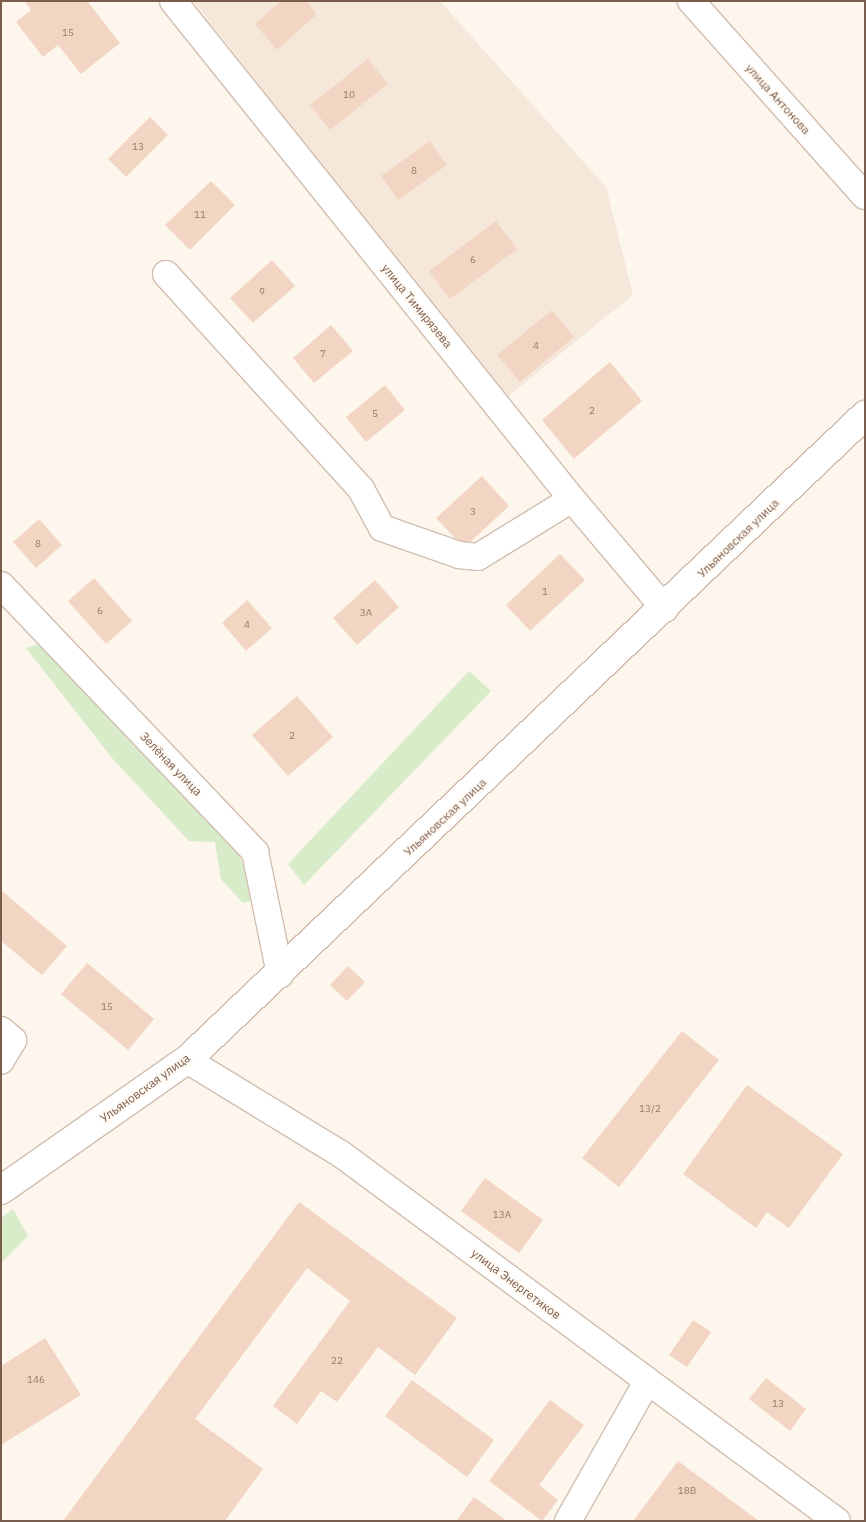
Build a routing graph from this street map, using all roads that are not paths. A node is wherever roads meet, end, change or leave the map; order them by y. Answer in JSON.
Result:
{"nodes":[{"id":1,"x":173,"y":1,"type":"edge"},
{"id":2,"x":690,"y":1,"type":"edge"},
{"id":3,"x":865,"y":196,"type":"edge"},
{"id":4,"x":166,"y":274,"type":"dead end"},
{"id":5,"x":865,"y":415,"type":"edge"},
{"id":6,"x":572,"y":499,"type":"junction"},
{"id":7,"x":1,"y":585,"type":"edge"},
{"id":8,"x":665,"y":609,"type":"junction"},
{"id":9,"x":280,"y":974,"type":"junction"},
{"id":10,"x":1,"y":1030,"type":"edge"},
{"id":11,"x":187,"y":1060,"type":"junction"},
{"id":12,"x":1,"y":1061,"type":"edge"},
{"id":13,"x":1,"y":1190,"type":"edge"},
{"id":14,"x":647,"y":1382,"type":"junction"},
{"id":15,"x":568,"y":1521,"type":"edge"},
{"id":16,"x":837,"y":1521,"type":"edge"}],
"edges":[{"from":1,"to":6,"type":"street","name":"улица Тимирязева"},
{"from":2,"to":3,"type":"street","name":"улица Антонова"},
{"from":4,"to":6,"type":"street"},
{"from":5,"to":8,"type":"main road","name":"Ульяновская улица"},
{"from":6,"to":8,"type":"street","name":"улица Тимирязева"},
{"from":7,"to":9,"type":"street","name":"Зелёная улица"},
{"from":8,"to":9,"type":"main road","name":"Ульяновская улица"},
{"from":9,"to":11,"type":"main road","name":"Ульяновская улица"},
{"from":10,"to":12,"type":"street"},
{"from":11,"to":13,"type":"main road","name":"Ульяновская улица"},
{"from":11,"to":14,"type":"street","name":"улица Энергетиков"},
{"from":14,"to":15,"type":"street"},
{"from":14,"to":16,"type":"street","name":"улица Энергетиков"}]}
